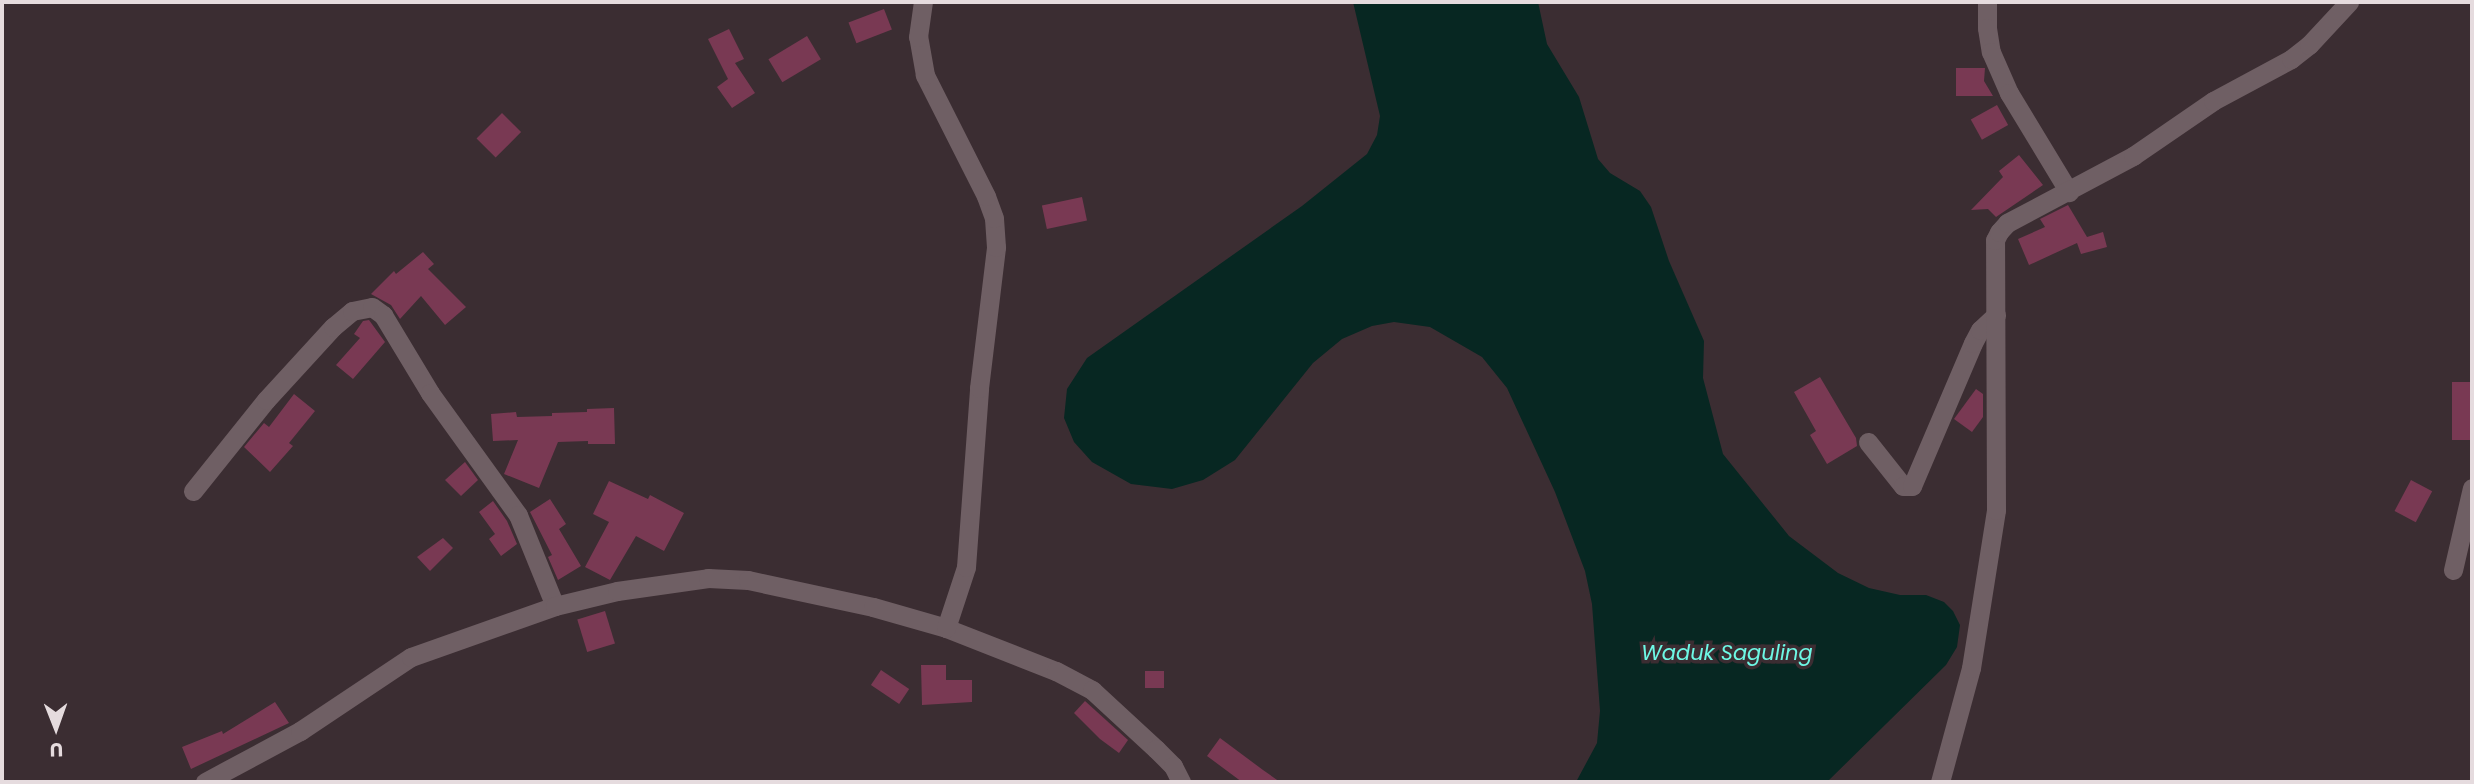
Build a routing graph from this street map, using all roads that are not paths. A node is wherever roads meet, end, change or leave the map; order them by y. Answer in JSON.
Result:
{"nodes":[{"id":1,"x":923,"y":2,"type":"edge"},
{"id":2,"x":1987,"y":2,"type":"edge"},
{"id":3,"x":2349,"y":2,"type":"edge"},
{"id":4,"x":2069,"y":192,"type":"junction"},
{"id":5,"x":1996,"y":315,"type":"junction"},
{"id":6,"x":1868,"y":442,"type":"dead end"},
{"id":7,"x":2472,"y":488,"type":"edge"},
{"id":8,"x":193,"y":491,"type":"dead end"},
{"id":9,"x":2454,"y":570,"type":"dead end"},
{"id":10,"x":555,"y":606,"type":"junction"},
{"id":11,"x":946,"y":628,"type":"junction"},
{"id":12,"x":205,"y":782,"type":"edge"},
{"id":13,"x":1181,"y":782,"type":"edge"},
{"id":14,"x":1940,"y":782,"type":"edge"}],
"edges":[{"from":1,"to":11,"type":"street"},
{"from":2,"to":4,"type":"street"},
{"from":3,"to":4,"type":"street"},
{"from":4,"to":5,"type":"street"},
{"from":5,"to":6,"type":"street"},
{"from":5,"to":14,"type":"street"},
{"from":7,"to":9,"type":"street"},
{"from":8,"to":10,"type":"street"},
{"from":10,"to":11,"type":"street"},
{"from":10,"to":12,"type":"street"},
{"from":11,"to":13,"type":"street"}]}
